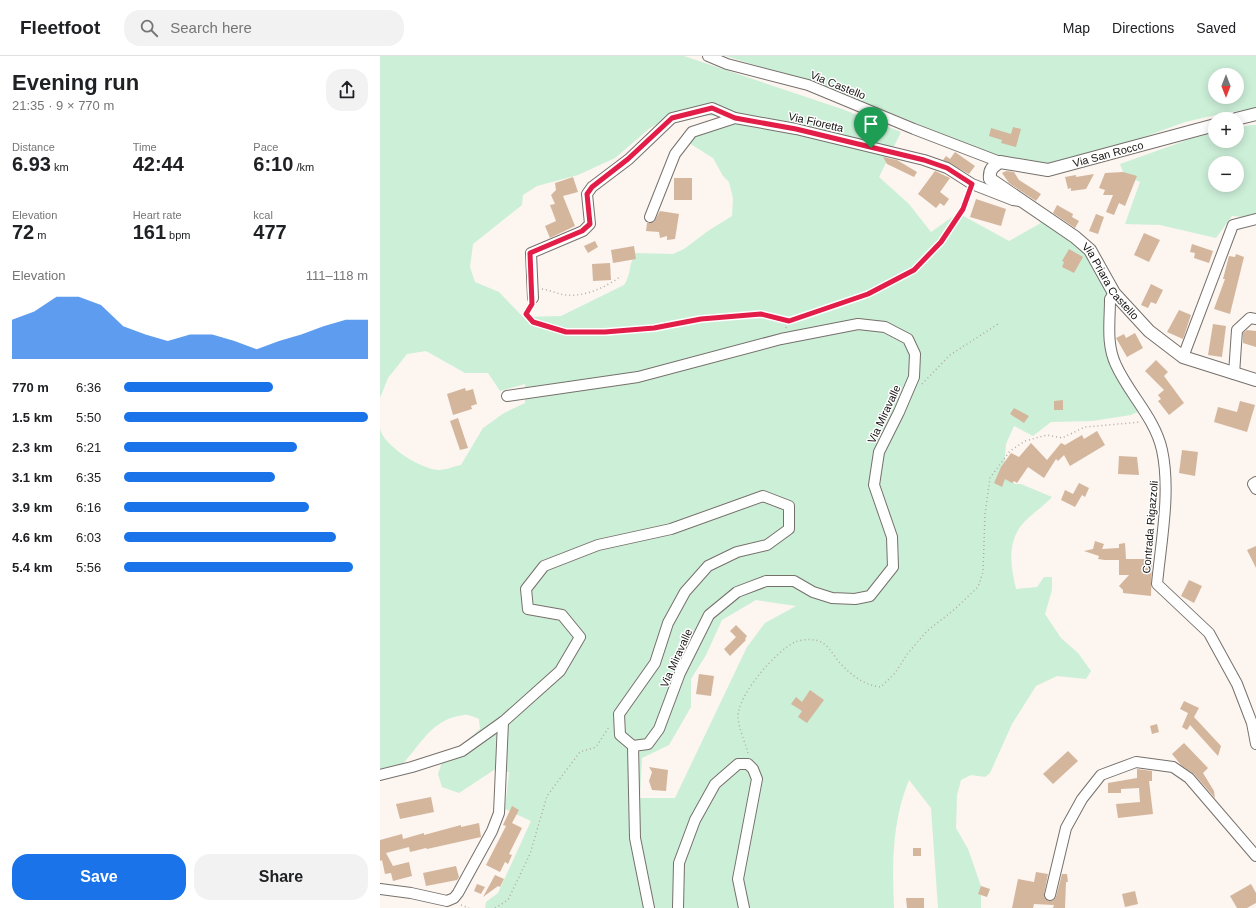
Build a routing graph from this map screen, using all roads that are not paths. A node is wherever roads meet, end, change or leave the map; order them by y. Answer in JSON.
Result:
{"nodes":[{"id":1,"x":708,"y":56,"type":"edge"},
{"id":2,"x":1256,"y":114,"type":"edge"},
{"id":3,"x":1244,"y":117,"type":"edge"},
{"id":4,"x":735,"y":118,"type":"junction"},
{"id":5,"x":1208,"y":127,"type":"edge"},
{"id":6,"x":1000,"y":162,"type":"junction"},
{"id":7,"x":1022,"y":202,"type":"junction"},
{"id":8,"x":650,"y":217,"type":"dead end"},
{"id":9,"x":1256,"y":218,"type":"edge"},
{"id":10,"x":1114,"y":293,"type":"junction"},
{"id":11,"x":533,"y":298,"type":"road end"},
{"id":12,"x":1256,"y":319,"type":"edge"},
{"id":13,"x":1183,"y":357,"type":"junction"},
{"id":14,"x":1234,"y":374,"type":"junction"},
{"id":15,"x":1256,"y":380,"type":"edge"},
{"id":16,"x":507,"y":396,"type":"dead end"},
{"id":17,"x":1256,"y":482,"type":"edge"},
{"id":18,"x":1256,"y":489,"type":"edge"},
{"id":19,"x":503,"y":722,"type":"junction"},
{"id":20,"x":1256,"y":744,"type":"edge"},
{"id":21,"x":633,"y":746,"type":"junction"},
{"id":22,"x":380,"y":775,"type":"edge"},
{"id":23,"x":1256,"y":856,"type":"edge"},
{"id":24,"x":380,"y":889,"type":"edge"},
{"id":25,"x":1050,"y":895,"type":"dead end"},
{"id":26,"x":649,"y":908,"type":"edge"},
{"id":27,"x":678,"y":908,"type":"edge"},
{"id":28,"x":744,"y":908,"type":"edge"}],
"edges":[{"from":1,"to":6,"type":"street","name":"Via Castello"},
{"from":2,"to":3,"type":"street"},
{"from":4,"to":7,"type":"street","name":"Via Fioretta"},
{"from":4,"to":8,"type":"street","name":"Via Fioretta"},
{"from":4,"to":11,"type":"street"},
{"from":5,"to":6,"type":"street","name":"Via San Rocco"},
{"from":6,"to":7,"type":"street","name":"Via Priara Castello"},
{"from":7,"to":10,"type":"street","name":"Via Priara Castello"},
{"from":9,"to":13,"type":"street"},
{"from":10,"to":13,"type":"street","name":"Via Priara Castello"},
{"from":10,"to":20,"type":"street","name":"Contrada Rigazzoli"},
{"from":12,"to":14,"type":"street"},
{"from":13,"to":14,"type":"street","name":"Via Priara Castello"},
{"from":14,"to":15,"type":"street","name":"Via Priara Castello"},
{"from":16,"to":21,"type":"street","name":"Via Miravalle"},
{"from":17,"to":18,"type":"street"},
{"from":19,"to":21,"type":"street"},
{"from":19,"to":22,"type":"street"},
{"from":19,"to":24,"type":"street"},
{"from":21,"to":26,"type":"street"},
{"from":23,"to":25,"type":"street"},
{"from":27,"to":28,"type":"street"}]}
